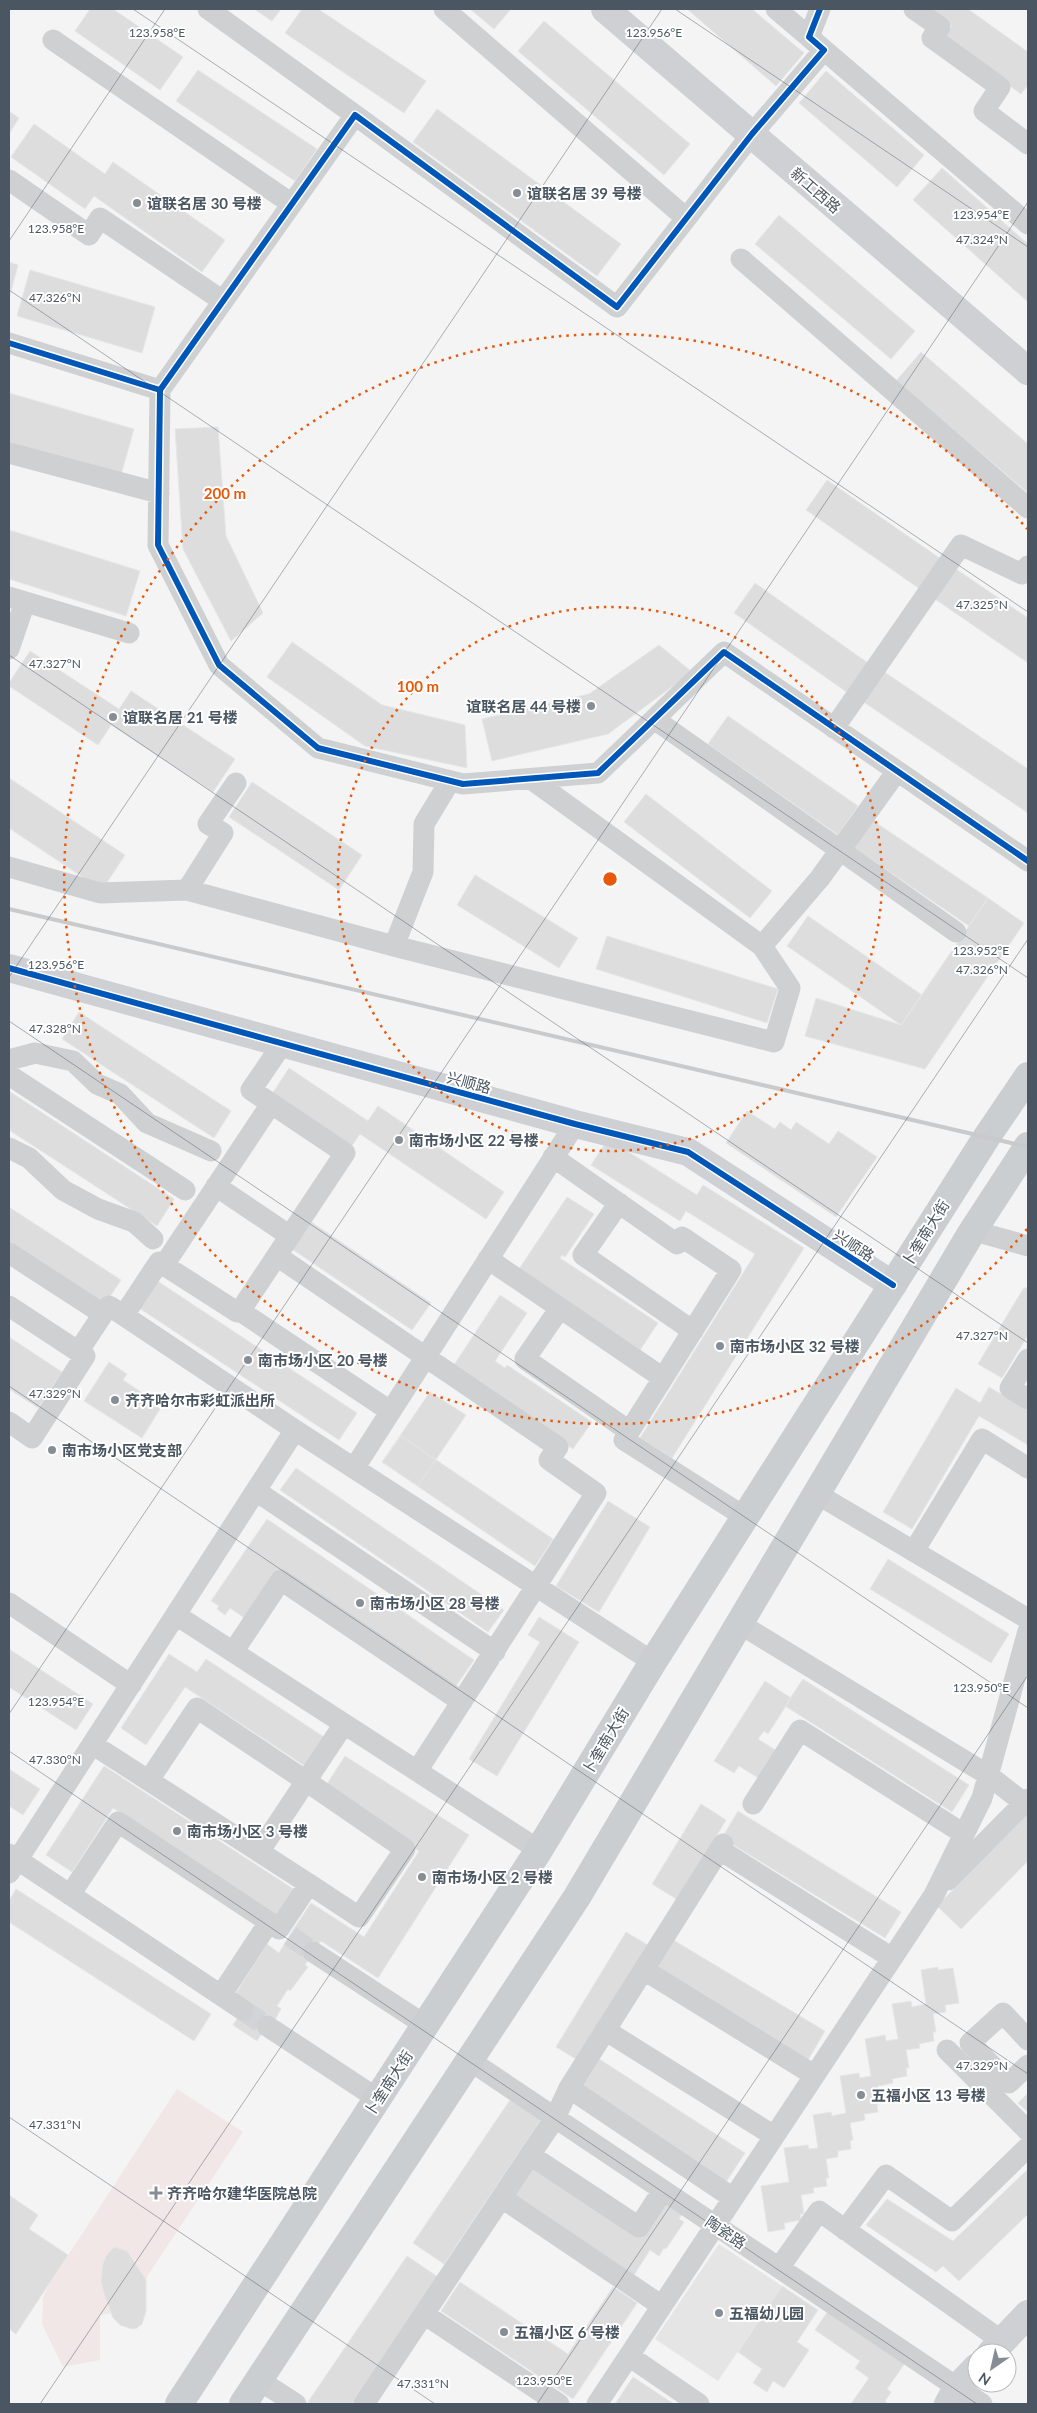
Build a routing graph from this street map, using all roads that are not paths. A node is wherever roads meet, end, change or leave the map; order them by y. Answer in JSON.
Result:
{"nodes":[{"id":1,"x":208,"y":9,"type":"edge"},
{"id":2,"x":444,"y":9,"type":"edge"},
{"id":3,"x":605,"y":9,"type":"edge"},
{"id":4,"x":776,"y":9,"type":"edge"},
{"id":5,"x":820,"y":9,"type":"edge"},
{"id":6,"x":914,"y":9,"type":"edge"},
{"id":7,"x":53,"y":40,"type":"dead end"},
{"id":8,"x":817,"y":43,"type":"junction"},
{"id":9,"x":355,"y":116,"type":"junction"},
{"id":10,"x":752,"y":134,"type":"junction"},
{"id":11,"x":1028,"y":144,"type":"edge"},
{"id":12,"x":9,"y":180,"type":"edge"},
{"id":13,"x":292,"y":204,"type":"junction"},
{"id":14,"x":686,"y":218,"type":"junction"},
{"id":15,"x":1028,"y":224,"type":"edge"},
{"id":16,"x":741,"y":259,"type":"dead end"},
{"id":17,"x":223,"y":301,"type":"junction"},
{"id":18,"x":10,"y":348,"type":"edge"},
{"id":19,"x":1028,"y":371,"type":"edge"},
{"id":20,"x":160,"y":390,"type":"junction"},
{"id":21,"x":9,"y":453,"type":"edge"},
{"id":22,"x":159,"y":493,"type":"junction"},
{"id":23,"x":1028,"y":508,"type":"edge"},
{"id":24,"x":1028,"y":566,"type":"edge"},
{"id":25,"x":17,"y":599,"type":"edge"},
{"id":26,"x":129,"y":633,"type":"dead end"},
{"id":27,"x":9,"y":649,"type":"edge"},
{"id":28,"x":654,"y":719,"type":"junction"},
{"id":29,"x":834,"y":728,"type":"junction"},
{"id":30,"x":897,"y":771,"type":"junction"},
{"id":31,"x":531,"y":779,"type":"junction"},
{"id":32,"x":450,"y":781,"type":"junction"},
{"id":33,"x":236,"y":783,"type":"dead end"},
{"id":34,"x":840,"y":851,"type":"junction"},
{"id":35,"x":1028,"y":861,"type":"edge"},
{"id":36,"x":9,"y":867,"type":"edge"},
{"id":37,"x":186,"y":890,"type":"junction"},
{"id":38,"x":956,"y":932,"type":"dead end"},
{"id":39,"x":394,"y":946,"type":"junction"},
{"id":40,"x":762,"y":946,"type":"junction"},
{"id":41,"x":9,"y":968,"type":"edge"},
{"id":42,"x":283,"y":1043,"type":"junction"},
{"id":43,"x":9,"y":1060,"type":"edge"},
{"id":44,"x":9,"y":1075,"type":"edge"},
{"id":45,"x":1028,"y":1076,"type":"edge"},
{"id":46,"x":271,"y":1104,"type":"junction"},
{"id":47,"x":574,"y":1124,"type":"junction"},
{"id":48,"x":1028,"y":1146,"type":"edge"},
{"id":49,"x":9,"y":1148,"type":"edge"},
{"id":50,"x":211,"y":1151,"type":"dead end"},
{"id":51,"x":553,"y":1157,"type":"junction"},
{"id":52,"x":216,"y":1186,"type":"junction"},
{"id":53,"x":186,"y":1190,"type":"dead end"},
{"id":54,"x":619,"y":1203,"type":"junction"},
{"id":55,"x":985,"y":1234,"type":"dead end"},
{"id":56,"x":290,"y":1236,"type":"junction"},
{"id":57,"x":153,"y":1239,"type":"dead end"},
{"id":58,"x":1028,"y":1246,"type":"edge"},
{"id":59,"x":9,"y":1253,"type":"edge"},
{"id":60,"x":277,"y":1256,"type":"junction"},
{"id":61,"x":488,"y":1259,"type":"junction"},
{"id":62,"x":164,"y":1265,"type":"junction"},
{"id":63,"x":892,"y":1286,"type":"junction"},
{"id":64,"x":9,"y":1306,"type":"edge"},
{"id":65,"x":560,"y":1308,"type":"junction"},
{"id":66,"x":237,"y":1312,"type":"dead end"},
{"id":67,"x":113,"y":1314,"type":"junction"},
{"id":68,"x":693,"y":1331,"type":"junction"},
{"id":69,"x":78,"y":1352,"type":"junction"},
{"id":70,"x":426,"y":1357,"type":"junction"},
{"id":71,"x":1028,"y":1359,"type":"edge"},
{"id":72,"x":663,"y":1378,"type":"junction"},
{"id":73,"x":1028,"y":1399,"type":"edge"},
{"id":74,"x":390,"y":1411,"type":"junction"},
{"id":75,"x":9,"y":1422,"type":"edge"},
{"id":76,"x":295,"y":1430,"type":"junction"},
{"id":77,"x":629,"y":1431,"type":"junction"},
{"id":78,"x":355,"y":1467,"type":"junction"},
{"id":79,"x":1028,"y":1468,"type":"edge"},
{"id":80,"x":256,"y":1491,"type":"junction"},
{"id":81,"x":816,"y":1494,"type":"junction"},
{"id":82,"x":745,"y":1517,"type":"junction"},
{"id":83,"x":914,"y":1551,"type":"junction"},
{"id":84,"x":537,"y":1586,"type":"junction"},
{"id":85,"x":9,"y":1603,"type":"edge"},
{"id":86,"x":176,"y":1615,"type":"junction"},
{"id":87,"x":1028,"y":1619,"type":"edge"},
{"id":88,"x":740,"y":1624,"type":"junction"},
{"id":89,"x":1027,"y":1638,"type":"edge"},
{"id":90,"x":233,"y":1652,"type":"junction"},
{"id":91,"x":494,"y":1652,"type":"junction"},
{"id":92,"x":653,"y":1662,"type":"junction"},
{"id":93,"x":131,"y":1685,"type":"junction"},
{"id":94,"x":462,"y":1702,"type":"junction"},
{"id":95,"x":344,"y":1724,"type":"junction"},
{"id":96,"x":92,"y":1744,"type":"junction"},
{"id":97,"x":417,"y":1771,"type":"junction"},
{"id":98,"x":988,"y":1775,"type":"junction"},
{"id":99,"x":149,"y":1780,"type":"junction"},
{"id":100,"x":306,"y":1782,"type":"junction"},
{"id":101,"x":1026,"y":1801,"type":"edge"},
{"id":102,"x":753,"y":1804,"type":"dead end"},
{"id":103,"x":964,"y":1834,"type":"junction"},
{"id":104,"x":539,"y":1850,"type":"junction"},
{"id":105,"x":259,"y":1852,"type":"junction"},
{"id":106,"x":12,"y":1862,"type":"edge"},
{"id":107,"x":309,"y":1884,"type":"junction"},
{"id":108,"x":70,"y":1895,"type":"junction"},
{"id":109,"x":934,"y":1895,"type":"junction"},
{"id":110,"x":279,"y":1929,"type":"junction"},
{"id":111,"x":314,"y":1952,"type":"tunnel mouth"},
{"id":112,"x":892,"y":1958,"type":"junction"},
{"id":113,"x":644,"y":1970,"type":"junction"},
{"id":114,"x":221,"y":1995,"type":"junction"},
{"id":115,"x":243,"y":2010,"type":"tunnel mouth"},
{"id":116,"x":425,"y":2025,"type":"junction"},
{"id":117,"x":267,"y":2026,"type":"tunnel mouth"},
{"id":118,"x":605,"y":2030,"type":"junction"},
{"id":119,"x":1028,"y":2040,"type":"edge"},
{"id":120,"x":947,"y":2050,"type":"dead end"},
{"id":121,"x":470,"y":2060,"type":"junction"},
{"id":122,"x":1028,"y":2065,"type":"edge"},
{"id":123,"x":814,"y":2075,"type":"junction"},
{"id":124,"x":569,"y":2088,"type":"junction"},
{"id":125,"x":378,"y":2099,"type":"junction"},
{"id":126,"x":555,"y":2118,"type":"junction"},
{"id":127,"x":1028,"y":2131,"type":"edge"},
{"id":128,"x":774,"y":2136,"type":"junction"},
{"id":129,"x":1028,"y":2147,"type":"edge"},
{"id":130,"x":530,"y":2155,"type":"junction"},
{"id":131,"x":663,"y":2190,"type":"junction"},
{"id":132,"x":502,"y":2198,"type":"junction"},
{"id":133,"x":733,"y":2198,"type":"junction"},
{"id":134,"x":715,"y":2225,"type":"junction"},
{"id":135,"x":845,"y":2230,"type":"junction"},
{"id":136,"x":778,"y":2268,"type":"junction"},
{"id":137,"x":662,"y":2306,"type":"junction"},
{"id":138,"x":424,"y":2314,"type":"junction"},
{"id":139,"x":1028,"y":2314,"type":"edge"},
{"id":140,"x":991,"y":2343,"type":"edge"},
{"id":141,"x":1000,"y":2343,"type":"edge"},
{"id":142,"x":629,"y":2356,"type":"junction"},
{"id":143,"x":967,"y":2379,"type":"edge"},
{"id":144,"x":259,"y":2380,"type":"junction"},
{"id":145,"x":952,"y":2396,"type":"edge"},
{"id":146,"x":180,"y":2404,"type":"edge"},
{"id":147,"x":243,"y":2404,"type":"edge"},
{"id":148,"x":296,"y":2404,"type":"edge"},
{"id":149,"x":364,"y":2404,"type":"edge"},
{"id":150,"x":559,"y":2404,"type":"edge"},
{"id":151,"x":598,"y":2404,"type":"edge"},
{"id":152,"x":699,"y":2404,"type":"edge"},
{"id":153,"x":982,"y":2404,"type":"edge"}],
"edges":[{"from":1,"to":9,"type":"street"},
{"from":2,"to":14,"type":"street"},
{"from":3,"to":10,"type":"street","name":"新工西路"},
{"from":4,"to":8,"type":"street"},
{"from":5,"to":8,"type":"street"},
{"from":6,"to":11,"type":"street"},
{"from":7,"to":13,"type":"street"},
{"from":8,"to":10,"type":"street"},
{"from":8,"to":15,"type":"street"},
{"from":9,"to":13,"type":"street"},
{"from":9,"to":14,"type":"street"},
{"from":10,"to":14,"type":"street"},
{"from":10,"to":19,"type":"street","name":"新工西路"},
{"from":12,"to":17,"type":"street"},
{"from":13,"to":17,"type":"street"},
{"from":16,"to":23,"type":"street"},
{"from":17,"to":20,"type":"street"},
{"from":18,"to":20,"type":"street"},
{"from":20,"to":22,"type":"street"},
{"from":21,"to":22,"type":"street"},
{"from":22,"to":32,"type":"street"},
{"from":24,"to":29,"type":"street"},
{"from":25,"to":26,"type":"street"},
{"from":25,"to":27,"type":"street"},
{"from":28,"to":29,"type":"street"},
{"from":28,"to":31,"type":"street"},
{"from":28,"to":34,"type":"street"},
{"from":29,"to":30,"type":"street"},
{"from":30,"to":34,"type":"street"},
{"from":30,"to":35,"type":"street"},
{"from":31,"to":32,"type":"street"},
{"from":31,"to":40,"type":"street"},
{"from":32,"to":39,"type":"street"},
{"from":33,"to":37,"type":"street"},
{"from":34,"to":38,"type":"street"},
{"from":34,"to":40,"type":"street"},
{"from":36,"to":37,"type":"street"},
{"from":37,"to":39,"type":"street"},
{"from":39,"to":40,"type":"street"},
{"from":41,"to":42,"type":"street","name":"兴顺路"},
{"from":42,"to":46,"type":"street"},
{"from":42,"to":47,"type":"street","name":"兴顺路"},
{"from":43,"to":50,"type":"street"},
{"from":44,"to":53,"type":"street"},
{"from":45,"to":63,"type":"main road","name":"卜奎南大街"},
{"from":46,"to":52,"type":"street"},
{"from":46,"to":56,"type":"street"},
{"from":47,"to":51,"type":"street"},
{"from":47,"to":63,"type":"street","name":"兴顺路"},
{"from":48,"to":81,"type":"main road"},
{"from":49,"to":57,"type":"street"},
{"from":51,"to":54,"type":"street"},
{"from":51,"to":61,"type":"street"},
{"from":52,"to":56,"type":"street"},
{"from":52,"to":62,"type":"street"},
{"from":54,"to":68,"type":"street"},
{"from":54,"to":68,"type":"street"},
{"from":55,"to":58,"type":"street"},
{"from":56,"to":60,"type":"street"},
{"from":59,"to":67,"type":"street"},
{"from":60,"to":70,"type":"street"},
{"from":60,"to":74,"type":"street"},
{"from":61,"to":65,"type":"street"},
{"from":61,"to":70,"type":"street"},
{"from":62,"to":66,"type":"street"},
{"from":62,"to":67,"type":"street"},
{"from":63,"to":82,"type":"main road","name":"卜奎南大街"},
{"from":64,"to":69,"type":"street"},
{"from":65,"to":72,"type":"street"},
{"from":65,"to":77,"type":"street"},
{"from":67,"to":69,"type":"street"},
{"from":67,"to":76,"type":"street"},
{"from":68,"to":72,"type":"street"},
{"from":69,"to":75,"type":"street"},
{"from":70,"to":74,"type":"street"},
{"from":70,"to":84,"type":"street"},
{"from":71,"to":73,"type":"street"},
{"from":72,"to":77,"type":"street"},
{"from":74,"to":78,"type":"street"},
{"from":76,"to":78,"type":"street"},
{"from":76,"to":80,"type":"street"},
{"from":77,"to":82,"type":"street"},
{"from":78,"to":84,"type":"street"},
{"from":79,"to":83,"type":"street"},
{"from":80,"to":86,"type":"street"},
{"from":80,"to":91,"type":"street"},
{"from":81,"to":83,"type":"street"},
{"from":81,"to":88,"type":"main road"},
{"from":82,"to":92,"type":"main road","name":"卜奎南大街"},
{"from":83,"to":87,"type":"street"},
{"from":84,"to":91,"type":"street"},
{"from":84,"to":92,"type":"street"},
{"from":85,"to":93,"type":"street"},
{"from":86,"to":90,"type":"street"},
{"from":86,"to":93,"type":"street"},
{"from":88,"to":98,"type":"street"},
{"from":88,"to":121,"type":"main road"},
{"from":89,"to":98,"type":"street"},
{"from":90,"to":94,"type":"street"},
{"from":90,"to":95,"type":"street"},
{"from":91,"to":94,"type":"street"},
{"from":92,"to":104,"type":"main road","name":"卜奎南大街"},
{"from":93,"to":96,"type":"street"},
{"from":94,"to":97,"type":"street"},
{"from":95,"to":97,"type":"street"},
{"from":95,"to":100,"type":"street"},
{"from":96,"to":99,"type":"street"},
{"from":96,"to":106,"type":"street"},
{"from":97,"to":104,"type":"street"},
{"from":98,"to":101,"type":"street"},
{"from":98,"to":103,"type":"street"},
{"from":99,"to":100,"type":"street"},
{"from":99,"to":105,"type":"street"},
{"from":100,"to":105,"type":"street"},
{"from":100,"to":107,"type":"street"},
{"from":101,"to":109,"type":"street"},
{"from":102,"to":103,"type":"street"},
{"from":103,"to":109,"type":"street"},
{"from":104,"to":116,"type":"main road","name":"卜奎南大街"},
{"from":105,"to":107,"type":"street"},
{"from":106,"to":108,"type":"street"},
{"from":107,"to":110,"type":"street"},
{"from":108,"to":110,"type":"street"},
{"from":108,"to":114,"type":"street"},
{"from":109,"to":112,"type":"street"},
{"from":110,"to":114,"type":"street"},
{"from":111,"to":116,"type":"street"},
{"from":112,"to":113,"type":"street"},
{"from":112,"to":123,"type":"street"},
{"from":113,"to":118,"type":"street"},
{"from":113,"to":123,"type":"street"},
{"from":114,"to":115,"type":"street"},
{"from":116,"to":125,"type":"main road","name":"卜奎南大街"},
{"from":117,"to":125,"type":"street"},
{"from":118,"to":124,"type":"street"},
{"from":118,"to":128,"type":"street"},
{"from":119,"to":122,"type":"street"},
{"from":120,"to":127,"type":"street"},
{"from":121,"to":126,"type":"street","name":"陶瓷路"},
{"from":121,"to":144,"type":"main road"},
{"from":123,"to":128,"type":"street"},
{"from":124,"to":126,"type":"street"},
{"from":124,"to":133,"type":"street"},
{"from":125,"to":146,"type":"main road","name":"卜奎南大街"},
{"from":126,"to":130,"type":"street"},
{"from":126,"to":131,"type":"street","name":"陶瓷路"},
{"from":128,"to":133,"type":"street"},
{"from":129,"to":135,"type":"street"},
{"from":130,"to":131,"type":"street"},
{"from":130,"to":132,"type":"street"},
{"from":131,"to":134,"type":"street","name":"陶瓷路"},
{"from":132,"to":137,"type":"street"},
{"from":132,"to":138,"type":"street"},
{"from":133,"to":134,"type":"street"},
{"from":134,"to":136,"type":"street","name":"陶瓷路"},
{"from":134,"to":137,"type":"street"},
{"from":135,"to":136,"type":"street"},
{"from":135,"to":140,"type":"street"},
{"from":136,"to":145,"type":"street","name":"陶瓷路"},
{"from":137,"to":142,"type":"street"},
{"from":138,"to":149,"type":"street"},
{"from":138,"to":150,"type":"street"},
{"from":139,"to":141,"type":"street"},
{"from":142,"to":151,"type":"street"},
{"from":142,"to":152,"type":"street"},
{"from":143,"to":145,"type":"street"},
{"from":144,"to":147,"type":"main road"},
{"from":144,"to":148,"type":"street"},
{"from":145,"to":153,"type":"street","name":"陶瓷路"}]}
